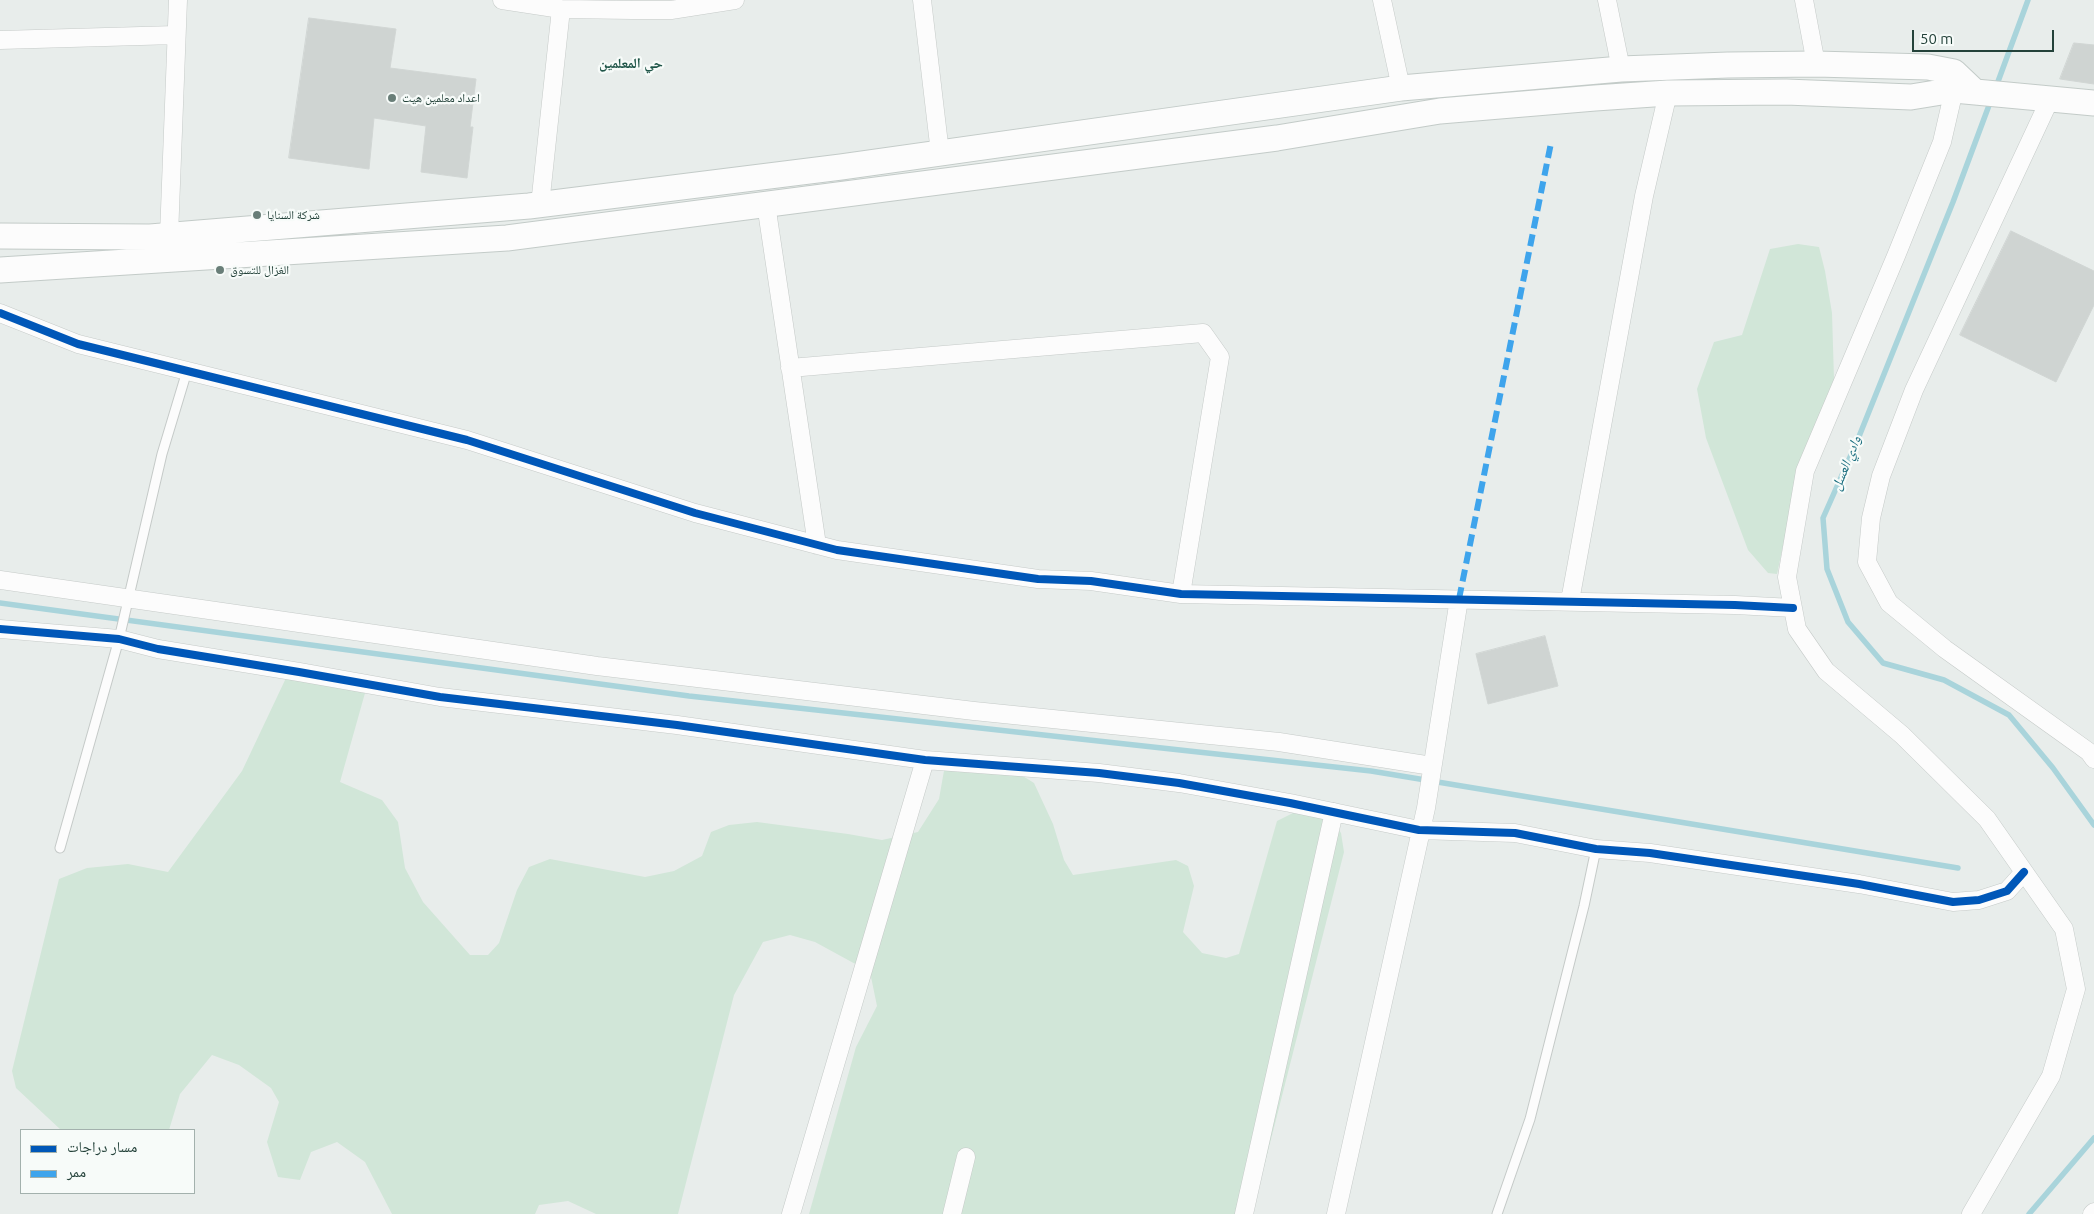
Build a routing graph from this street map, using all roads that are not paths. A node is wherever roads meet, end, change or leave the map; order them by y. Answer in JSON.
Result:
{"nodes":[{"id":1,"x":178,"y":0,"type":"edge"},
{"id":2,"x":502,"y":0,"type":"edge"},
{"id":3,"x":735,"y":0,"type":"edge"},
{"id":4,"x":922,"y":0,"type":"edge"},
{"id":5,"x":1382,"y":0,"type":"edge"},
{"id":6,"x":1606,"y":0,"type":"edge"},
{"id":7,"x":1804,"y":0,"type":"edge"},
{"id":8,"x":616,"y":4,"type":"edge"},
{"id":9,"x":561,"y":9,"type":"junction"},
{"id":10,"x":176,"y":36,"type":"junction"},
{"id":11,"x":0,"y":40,"type":"edge"},
{"id":12,"x":1816,"y":64,"type":"junction"},
{"id":13,"x":1621,"y":69,"type":"junction"},
{"id":14,"x":1960,"y":84,"type":"junction"},
{"id":15,"x":1401,"y":88,"type":"junction"},
{"id":16,"x":1668,"y":93,"type":"junction"},
{"id":17,"x":2041,"y":98,"type":"junction"},
{"id":18,"x":2094,"y":102,"type":"edge"},
{"id":19,"x":940,"y":153,"type":"junction"},
{"id":20,"x":766,"y":204,"type":"junction"},
{"id":21,"x":540,"y":205,"type":"junction"},
{"id":22,"x":0,"y":236,"type":"edge"},
{"id":23,"x":170,"y":236,"type":"junction"},
{"id":24,"x":0,"y":270,"type":"edge"},
{"id":25,"x":0,"y":314,"type":"edge"},
{"id":26,"x":790,"y":368,"type":"junction"},
{"id":27,"x":187,"y":371,"type":"junction"},
{"id":28,"x":818,"y":545,"type":"junction"},
{"id":29,"x":0,"y":580,"type":"edge"},
{"id":30,"x":1182,"y":594,"type":"junction"},
{"id":31,"x":128,"y":599,"type":"junction"},
{"id":32,"x":1459,"y":599,"type":"junction"},
{"id":33,"x":1570,"y":601,"type":"junction"},
{"id":34,"x":1793,"y":608,"type":"junction"},
{"id":35,"x":0,"y":629,"type":"edge"},
{"id":36,"x":119,"y":639,"type":"junction"},
{"id":37,"x":2092,"y":755,"type":"edge"},
{"id":38,"x":925,"y":760,"type":"junction"},
{"id":39,"x":1432,"y":770,"type":"junction"},
{"id":40,"x":1334,"y":812,"type":"junction"},
{"id":41,"x":1419,"y":830,"type":"junction"},
{"id":42,"x":60,"y":848,"type":"dead end"},
{"id":43,"x":1596,"y":849,"type":"junction"},
{"id":44,"x":2024,"y":872,"type":"junction"},
{"id":45,"x":966,"y":1157,"type":"dead end"},
{"id":46,"x":791,"y":1214,"type":"edge"},
{"id":47,"x":952,"y":1214,"type":"edge"},
{"id":48,"x":1244,"y":1214,"type":"edge"},
{"id":49,"x":1336,"y":1214,"type":"edge"},
{"id":50,"x":1497,"y":1214,"type":"edge"},
{"id":51,"x":1971,"y":1214,"type":"edge"}],
"edges":[{"from":1,"to":10,"type":"street"},
{"from":2,"to":9,"type":"street"},
{"from":3,"to":8,"type":"street"},
{"from":4,"to":19,"type":"street"},
{"from":5,"to":15,"type":"street"},
{"from":6,"to":13,"type":"street"},
{"from":7,"to":12,"type":"street"},
{"from":8,"to":9,"type":"street"},
{"from":9,"to":21,"type":"street"},
{"from":10,"to":11,"type":"street"},
{"from":10,"to":23,"type":"street"},
{"from":12,"to":13,"type":"main road"},
{"from":12,"to":14,"type":"main road"},
{"from":13,"to":15,"type":"main road"},
{"from":14,"to":16,"type":"main road"},
{"from":14,"to":17,"type":"main road"},
{"from":14,"to":34,"type":"street"},
{"from":15,"to":19,"type":"main road"},
{"from":16,"to":20,"type":"main road"},
{"from":16,"to":33,"type":"street"},
{"from":17,"to":18,"type":"main road"},
{"from":17,"to":37,"type":"street"},
{"from":19,"to":21,"type":"main road"},
{"from":20,"to":24,"type":"main road"},
{"from":20,"to":26,"type":"street"},
{"from":21,"to":23,"type":"main road"},
{"from":22,"to":23,"type":"main road"},
{"from":25,"to":27,"type":"street"},
{"from":26,"to":28,"type":"street"},
{"from":26,"to":30,"type":"street"},
{"from":27,"to":28,"type":"street"},
{"from":27,"to":31,"type":"lane"},
{"from":28,"to":30,"type":"street"},
{"from":29,"to":31,"type":"street"},
{"from":30,"to":32,"type":"street"},
{"from":31,"to":36,"type":"lane"},
{"from":31,"to":39,"type":"street"},
{"from":32,"to":33,"type":"street"},
{"from":32,"to":39,"type":"street"},
{"from":33,"to":34,"type":"street"},
{"from":34,"to":44,"type":"street"},
{"from":35,"to":36,"type":"street"},
{"from":36,"to":38,"type":"street"},
{"from":36,"to":42,"type":"lane"},
{"from":38,"to":40,"type":"street"},
{"from":38,"to":46,"type":"street"},
{"from":39,"to":41,"type":"street"},
{"from":40,"to":41,"type":"street"},
{"from":40,"to":48,"type":"street"},
{"from":41,"to":43,"type":"street"},
{"from":41,"to":49,"type":"street"},
{"from":43,"to":44,"type":"street"},
{"from":43,"to":50,"type":"lane"},
{"from":44,"to":51,"type":"street"},
{"from":45,"to":47,"type":"street"}]}
